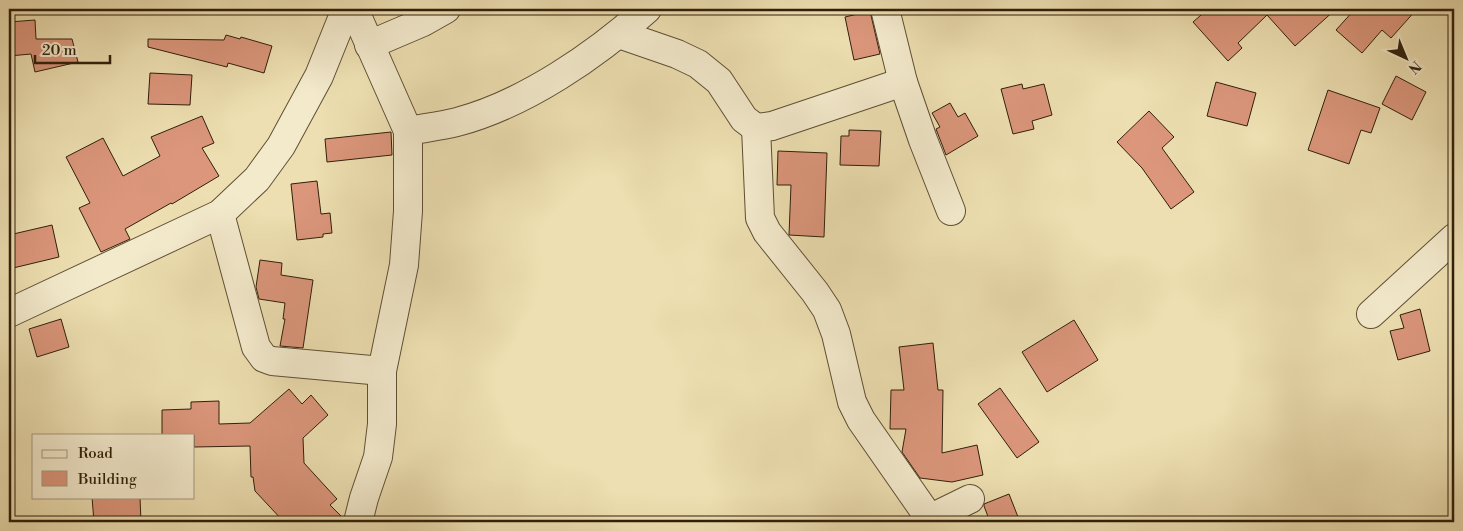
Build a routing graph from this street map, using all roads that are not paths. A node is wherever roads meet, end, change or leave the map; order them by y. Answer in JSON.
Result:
{"nodes":[{"id":1,"x":346,"y":9,"type":"edge"},
{"id":2,"x":354,"y":9,"type":"edge"},
{"id":3,"x":446,"y":9,"type":"edge"},
{"id":4,"x":647,"y":9,"type":"edge"},
{"id":5,"x":885,"y":9,"type":"edge"},
{"id":6,"x":619,"y":34,"type":"junction"},
{"id":7,"x":368,"y":45,"type":"junction"},
{"id":8,"x":903,"y":82,"type":"junction"},
{"id":9,"x":756,"y":128,"type":"junction"},
{"id":10,"x":408,"y":131,"type":"junction"},
{"id":11,"x":951,"y":211,"type":"dead end"},
{"id":12,"x":220,"y":214,"type":"junction"},
{"id":13,"x":1454,"y":238,"type":"edge"},
{"id":14,"x":9,"y":310,"type":"edge"},
{"id":15,"x":1371,"y":314,"type":"dead end"},
{"id":16,"x":382,"y":371,"type":"junction"},
{"id":17,"x":970,"y":499,"type":"dead end"},
{"id":18,"x":926,"y":521,"type":"edge"},
{"id":19,"x":358,"y":522,"type":"edge"}],
"edges":[{"from":1,"to":12,"type":"street"},
{"from":2,"to":7,"type":"street"},
{"from":3,"to":7,"type":"street"},
{"from":4,"to":6,"type":"street"},
{"from":5,"to":8,"type":"street"},
{"from":6,"to":9,"type":"street"},
{"from":6,"to":10,"type":"street"},
{"from":7,"to":10,"type":"street"},
{"from":8,"to":9,"type":"street"},
{"from":8,"to":11,"type":"street"},
{"from":9,"to":18,"type":"street"},
{"from":10,"to":16,"type":"street"},
{"from":12,"to":14,"type":"street"},
{"from":12,"to":16,"type":"street"},
{"from":13,"to":15,"type":"street"},
{"from":16,"to":19,"type":"street"},
{"from":17,"to":18,"type":"street"}]}
